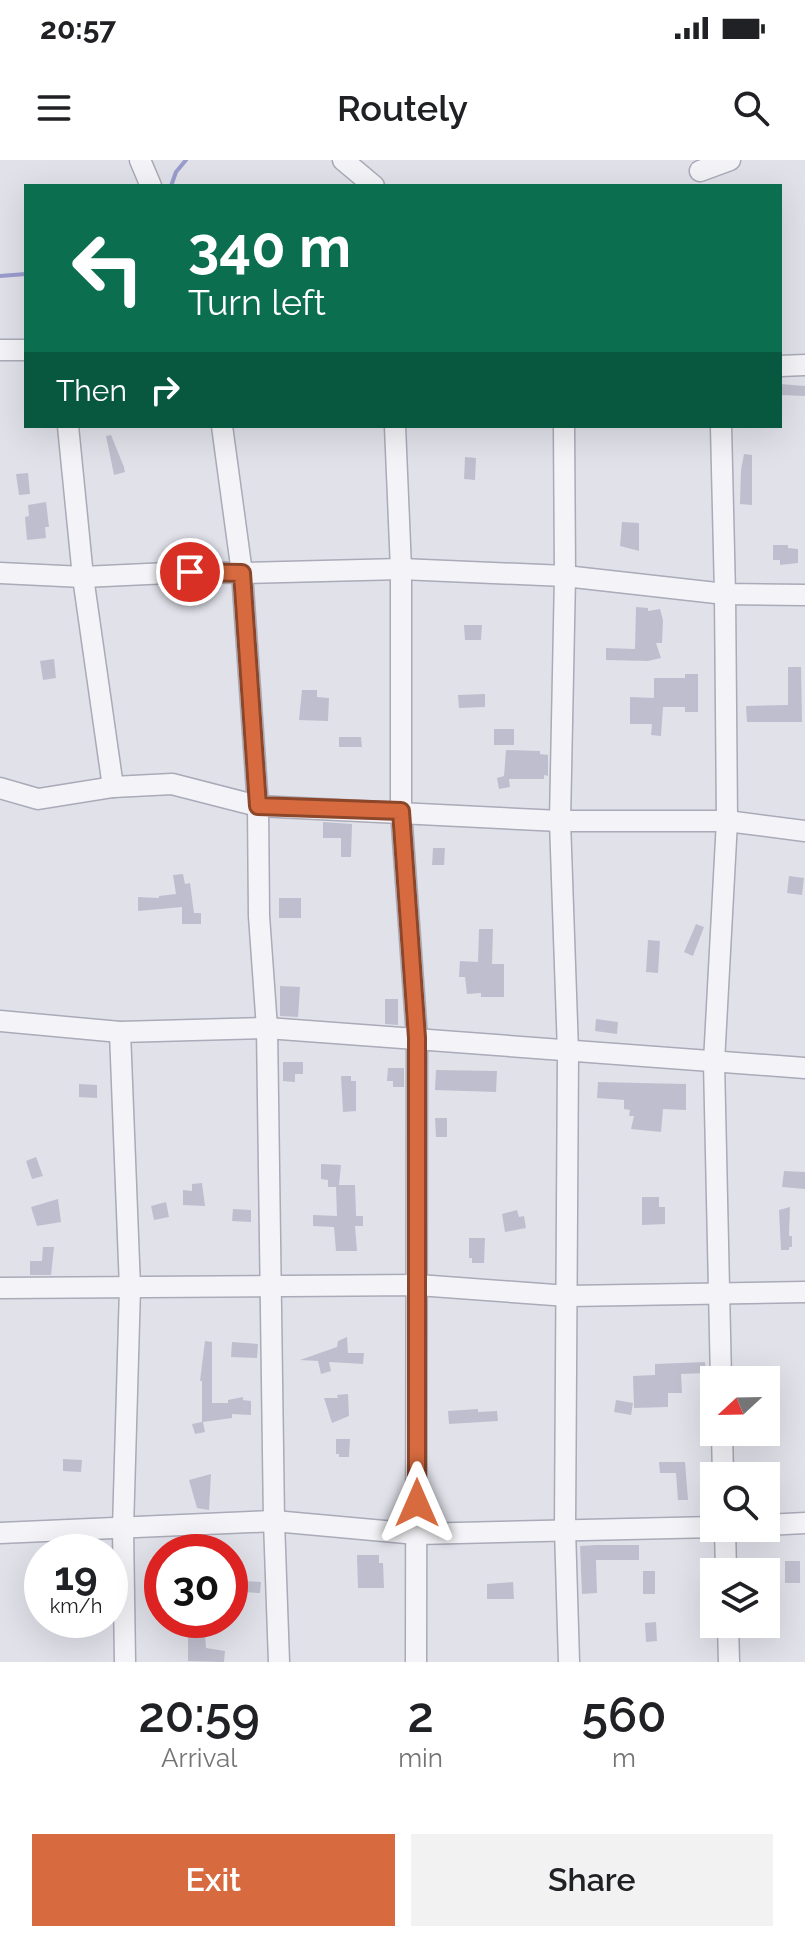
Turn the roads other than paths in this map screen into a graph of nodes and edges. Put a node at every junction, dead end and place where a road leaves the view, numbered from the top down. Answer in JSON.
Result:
{"nodes":[{"id":1,"x":140,"y":160,"type":"edge"},
{"id":2,"x":343,"y":160,"type":"edge"},
{"id":3,"x":730,"y":160,"type":"edge"},
{"id":4,"x":700,"y":172,"type":"edge"},
{"id":5,"x":150,"y":184,"type":"edge"},
{"id":6,"x":372,"y":184,"type":"edge"},
{"id":7,"x":0,"y":350,"type":"edge"},
{"id":8,"x":24,"y":350,"type":"edge"},
{"id":9,"x":805,"y":365,"type":"edge"},
{"id":10,"x":782,"y":366,"type":"edge"},
{"id":11,"x":68,"y":428,"type":"edge"},
{"id":12,"x":222,"y":428,"type":"edge"},
{"id":13,"x":395,"y":428,"type":"edge"},
{"id":14,"x":564,"y":428,"type":"edge"},
{"id":15,"x":721,"y":428,"type":"edge"},
{"id":16,"x":401,"y":569,"type":"junction"},
{"id":17,"x":0,"y":573,"type":"edge"},
{"id":18,"x":242,"y":573,"type":"junction"},
{"id":19,"x":565,"y":576,"type":"junction"},
{"id":20,"x":83,"y":577,"type":"junction"},
{"id":21,"x":725,"y":594,"type":"junction"},
{"id":22,"x":805,"y":595,"type":"edge"},
{"id":23,"x":113,"y":787,"type":"junction"},
{"id":24,"x":0,"y":788,"type":"edge"},
{"id":25,"x":258,"y":806,"type":"junction"},
{"id":26,"x":401,"y":811,"type":"junction"},
{"id":27,"x":560,"y":821,"type":"junction"},
{"id":28,"x":727,"y":821,"type":"junction"},
{"id":29,"x":805,"y":831,"type":"edge"},
{"id":30,"x":0,"y":1021,"type":"edge"},
{"id":31,"x":267,"y":1028,"type":"junction"},
{"id":32,"x":120,"y":1032,"type":"junction"},
{"id":33,"x":417,"y":1038,"type":"junction"},
{"id":34,"x":568,"y":1052,"type":"junction"},
{"id":35,"x":714,"y":1062,"type":"junction"},
{"id":36,"x":805,"y":1068,"type":"edge"},
{"id":37,"x":273,"y":1285,"type":"junction"},
{"id":38,"x":418,"y":1285,"type":"junction"},
{"id":39,"x":0,"y":1288,"type":"edge"},
{"id":40,"x":130,"y":1288,"type":"junction"},
{"id":41,"x":718,"y":1291,"type":"junction"},
{"id":42,"x":805,"y":1292,"type":"edge"},
{"id":43,"x":568,"y":1296,"type":"junction"},
{"id":44,"x":721,"y":1366,"type":"edge"},
{"id":45,"x":274,"y":1521,"type":"junction"},
{"id":46,"x":805,"y":1523,"type":"edge"},
{"id":47,"x":780,"y":1524,"type":"edge"},
{"id":48,"x":700,"y":1527,"type":"edge"},
{"id":49,"x":123,"y":1529,"type":"junction"},
{"id":50,"x":565,"y":1529,"type":"junction"},
{"id":51,"x":0,"y":1533,"type":"edge"},
{"id":52,"x":417,"y":1534,"type":"junction"},
{"id":53,"x":728,"y":1638,"type":"edge"},
{"id":54,"x":125,"y":1662,"type":"edge"},
{"id":55,"x":279,"y":1662,"type":"edge"},
{"id":56,"x":416,"y":1662,"type":"edge"},
{"id":57,"x":569,"y":1662,"type":"edge"},
{"id":58,"x":729,"y":1662,"type":"edge"}],
"edges":[{"from":1,"to":5,"type":"street"},
{"from":2,"to":6,"type":"street"},
{"from":3,"to":4,"type":"street"},
{"from":7,"to":8,"type":"street"},
{"from":9,"to":10,"type":"street"},
{"from":11,"to":20,"type":"street"},
{"from":12,"to":18,"type":"street"},
{"from":13,"to":16,"type":"street"},
{"from":14,"to":19,"type":"street"},
{"from":15,"to":21,"type":"street"},
{"from":16,"to":18,"type":"street"},
{"from":16,"to":19,"type":"street"},
{"from":16,"to":26,"type":"street"},
{"from":17,"to":20,"type":"street"},
{"from":18,"to":20,"type":"street"},
{"from":18,"to":25,"type":"street"},
{"from":19,"to":21,"type":"street"},
{"from":19,"to":27,"type":"street"},
{"from":20,"to":23,"type":"street"},
{"from":21,"to":22,"type":"street"},
{"from":21,"to":28,"type":"street"},
{"from":23,"to":24,"type":"street"},
{"from":23,"to":25,"type":"street"},
{"from":25,"to":26,"type":"street"},
{"from":25,"to":31,"type":"street"},
{"from":26,"to":27,"type":"street"},
{"from":26,"to":33,"type":"street"},
{"from":27,"to":28,"type":"street"},
{"from":27,"to":34,"type":"street"},
{"from":28,"to":29,"type":"street"},
{"from":28,"to":35,"type":"street"},
{"from":30,"to":32,"type":"street"},
{"from":31,"to":32,"type":"street"},
{"from":31,"to":33,"type":"street"},
{"from":31,"to":37,"type":"street"},
{"from":32,"to":40,"type":"street"},
{"from":33,"to":34,"type":"street"},
{"from":33,"to":38,"type":"street"},
{"from":34,"to":35,"type":"street"},
{"from":34,"to":43,"type":"street"},
{"from":35,"to":36,"type":"street"},
{"from":35,"to":41,"type":"street"},
{"from":37,"to":38,"type":"street"},
{"from":37,"to":40,"type":"street"},
{"from":37,"to":45,"type":"street"},
{"from":38,"to":43,"type":"street"},
{"from":38,"to":52,"type":"street"},
{"from":39,"to":40,"type":"street"},
{"from":40,"to":49,"type":"street"},
{"from":41,"to":42,"type":"street"},
{"from":41,"to":43,"type":"street"},
{"from":41,"to":44,"type":"street"},
{"from":43,"to":50,"type":"street"},
{"from":45,"to":49,"type":"street"},
{"from":45,"to":52,"type":"street"},
{"from":45,"to":55,"type":"street"},
{"from":46,"to":47,"type":"street"},
{"from":48,"to":50,"type":"street"},
{"from":49,"to":51,"type":"street"},
{"from":49,"to":54,"type":"street"},
{"from":50,"to":52,"type":"street"},
{"from":50,"to":57,"type":"street"},
{"from":52,"to":56,"type":"street"},
{"from":53,"to":58,"type":"street"}]}
